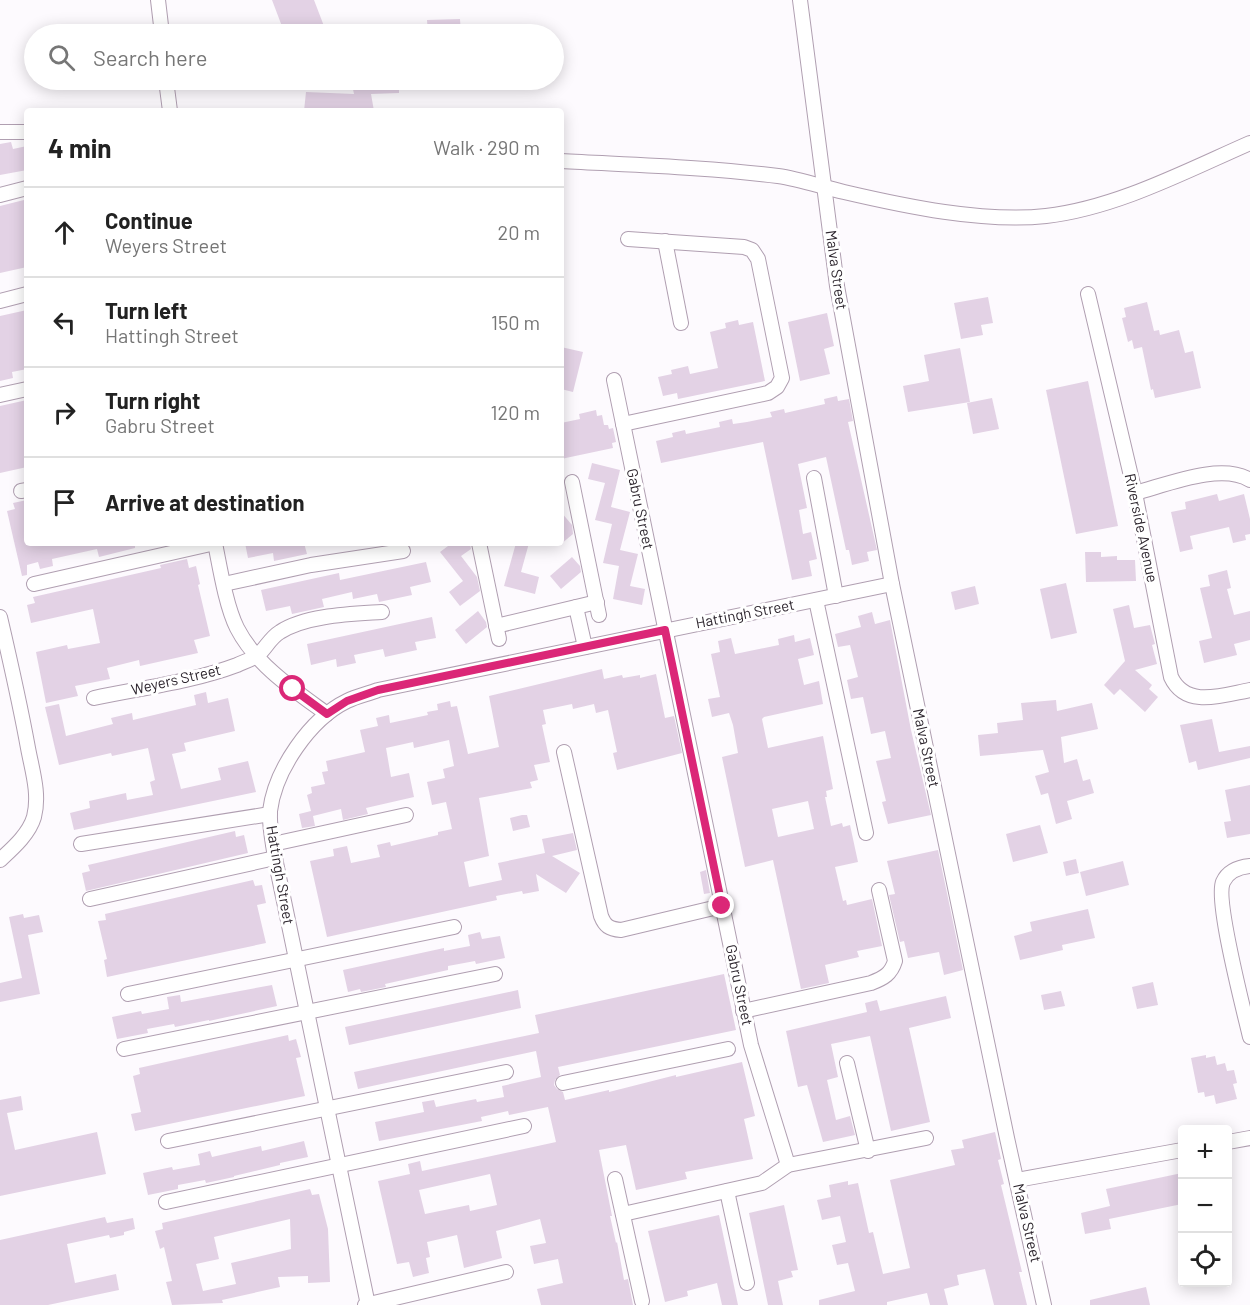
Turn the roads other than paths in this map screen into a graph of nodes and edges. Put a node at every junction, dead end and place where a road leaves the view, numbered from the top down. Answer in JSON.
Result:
{"nodes":[{"id":1,"x":158,"y":0,"type":"edge"},
{"id":2,"x":800,"y":0,"type":"edge"},
{"id":3,"x":161,"y":24,"type":"edge"},
{"id":4,"x":167,"y":90,"type":"edge"},
{"id":5,"x":170,"y":108,"type":"edge"},
{"id":6,"x":0,"y":132,"type":"edge"},
{"id":7,"x":24,"y":132,"type":"edge"},
{"id":8,"x":1250,"y":143,"type":"edge"},
{"id":9,"x":564,"y":161,"type":"edge"},
{"id":10,"x":825,"y":188,"type":"junction"},
{"id":11,"x":24,"y":189,"type":"edge"},
{"id":12,"x":0,"y":195,"type":"edge"},
{"id":13,"x":628,"y":238,"type":"dead end"},
{"id":14,"x":665,"y":241,"type":"junction"},
{"id":15,"x":1088,"y":294,"type":"dead end"},
{"id":16,"x":24,"y":295,"type":"edge"},
{"id":17,"x":0,"y":301,"type":"edge"},
{"id":18,"x":681,"y":323,"type":"dead end"},
{"id":19,"x":614,"y":380,"type":"dead end"},
{"id":20,"x":24,"y":390,"type":"edge"},
{"id":21,"x":0,"y":395,"type":"edge"},
{"id":22,"x":623,"y":424,"type":"junction"},
{"id":23,"x":814,"y":478,"type":"dead end"},
{"id":24,"x":1250,"y":480,"type":"edge"},
{"id":25,"x":572,"y":482,"type":"dead end"},
{"id":26,"x":1135,"y":493,"type":"junction"},
{"id":27,"x":202,"y":546,"type":"edge"},
{"id":28,"x":216,"y":546,"type":"edge"},
{"id":29,"x":480,"y":546,"type":"edge"},
{"id":30,"x":403,"y":551,"type":"dead end"},
{"id":31,"x":34,"y":584,"type":"dead end"},
{"id":32,"x":224,"y":584,"type":"junction"},
{"id":33,"x":892,"y":584,"type":"junction"},
{"id":34,"x":837,"y":596,"type":"junction"},
{"id":35,"x":816,"y":600,"type":"junction"},
{"id":36,"x":576,"y":607,"type":"junction"},
{"id":37,"x":382,"y":612,"type":"dead end"},
{"id":38,"x":0,"y":616,"type":"edge"},
{"id":39,"x":665,"y":630,"type":"junction"},
{"id":40,"x":585,"y":647,"type":"junction"},
{"id":41,"x":257,"y":656,"type":"junction"},
{"id":42,"x":1250,"y":690,"type":"edge"},
{"id":43,"x":94,"y":698,"type":"dead end"},
{"id":44,"x":327,"y":714,"type":"junction"},
{"id":45,"x":564,"y":752,"type":"dead end"},
{"id":46,"x":270,"y":814,"type":"junction"},
{"id":47,"x":406,"y":815,"type":"dead end"},
{"id":48,"x":866,"y":832,"type":"dead end"},
{"id":49,"x":81,"y":844,"type":"dead end"},
{"id":50,"x":274,"y":851,"type":"junction"},
{"id":51,"x":0,"y":860,"type":"edge"},
{"id":52,"x":1250,"y":866,"type":"edge"},
{"id":53,"x":879,"y":890,"type":"dead end"},
{"id":54,"x":90,"y":898,"type":"dead end"},
{"id":55,"x":722,"y":906,"type":"junction"},
{"id":56,"x":454,"y":927,"type":"dead end"},
{"id":57,"x":296,"y":961,"type":"junction"},
{"id":58,"x":495,"y":974,"type":"dead end"},
{"id":59,"x":128,"y":994,"type":"dead end"},
{"id":60,"x":743,"y":1011,"type":"junction"},
{"id":61,"x":307,"y":1013,"type":"junction"},
{"id":62,"x":1250,"y":1037,"type":"edge"},
{"id":63,"x":739,"y":1047,"type":"junction"},
{"id":64,"x":124,"y":1049,"type":"dead end"},
{"id":65,"x":847,"y":1063,"type":"dead end"},
{"id":66,"x":506,"y":1072,"type":"dead end"},
{"id":67,"x":563,"y":1083,"type":"dead end"},
{"id":68,"x":327,"y":1109,"type":"junction"},
{"id":69,"x":524,"y":1126,"type":"dead end"},
{"id":70,"x":926,"y":1138,"type":"dead end"},
{"id":71,"x":1250,"y":1138,"type":"edge"},
{"id":72,"x":168,"y":1141,"type":"dead end"},
{"id":73,"x":1232,"y":1141,"type":"edge"},
{"id":74,"x":868,"y":1151,"type":"junction"},
{"id":75,"x":1178,"y":1151,"type":"edge"},
{"id":76,"x":339,"y":1165,"type":"junction"},
{"id":77,"x":788,"y":1165,"type":"junction"},
{"id":78,"x":615,"y":1179,"type":"dead end"},
{"id":79,"x":1017,"y":1180,"type":"junction"},
{"id":80,"x":727,"y":1191,"type":"junction"},
{"id":81,"x":166,"y":1202,"type":"dead end"},
{"id":82,"x":623,"y":1214,"type":"junction"},
{"id":83,"x":506,"y":1272,"type":"dead end"},
{"id":84,"x":747,"y":1283,"type":"dead end"},
{"id":85,"x":642,"y":1302,"type":"dead end"},
{"id":86,"x":367,"y":1305,"type":"edge"},
{"id":87,"x":1044,"y":1305,"type":"edge"}],
"edges":[{"from":1,"to":3,"type":"street"},
{"from":2,"to":10,"type":"street","name":"Malva Street"},
{"from":4,"to":5,"type":"street"},
{"from":6,"to":7,"type":"street"},
{"from":8,"to":10,"type":"street"},
{"from":9,"to":10,"type":"street"},
{"from":10,"to":33,"type":"street","name":"Malva Street"},
{"from":11,"to":12,"type":"street"},
{"from":13,"to":14,"type":"street"},
{"from":14,"to":18,"type":"street"},
{"from":14,"to":22,"type":"street"},
{"from":15,"to":26,"type":"street","name":"Riverside Avenue"},
{"from":16,"to":17,"type":"street"},
{"from":19,"to":22,"type":"street","name":"Gabru Street"},
{"from":20,"to":21,"type":"street"},
{"from":22,"to":39,"type":"street","name":"Gabru Street"},
{"from":23,"to":34,"type":"street"},
{"from":24,"to":26,"type":"street"},
{"from":25,"to":36,"type":"street"},
{"from":26,"to":42,"type":"street","name":"Riverside Avenue"},
{"from":27,"to":31,"type":"street"},
{"from":28,"to":32,"type":"street"},
{"from":29,"to":36,"type":"street"},
{"from":30,"to":32,"type":"street"},
{"from":32,"to":41,"type":"street"},
{"from":33,"to":34,"type":"street","name":"Hattingh Street"},
{"from":33,"to":79,"type":"street","name":"Malva Street"},
{"from":34,"to":35,"type":"street","name":"Hattingh Street"},
{"from":35,"to":39,"type":"street","name":"Hattingh Street"},
{"from":35,"to":48,"type":"street"},
{"from":36,"to":40,"type":"street"},
{"from":37,"to":41,"type":"street"},
{"from":38,"to":51,"type":"street"},
{"from":39,"to":40,"type":"street","name":"Hattingh Street"},
{"from":39,"to":55,"type":"street","name":"Gabru Street"},
{"from":40,"to":44,"type":"street","name":"Hattingh Street"},
{"from":41,"to":43,"type":"street","name":"Weyers Street"},
{"from":41,"to":44,"type":"street"},
{"from":44,"to":46,"type":"street","name":"Hattingh Street"},
{"from":45,"to":55,"type":"street"},
{"from":46,"to":49,"type":"street"},
{"from":46,"to":50,"type":"street","name":"Hattingh Street"},
{"from":47,"to":50,"type":"street"},
{"from":50,"to":54,"type":"street"},
{"from":50,"to":57,"type":"street","name":"Hattingh Street"},
{"from":52,"to":62,"type":"street"},
{"from":53,"to":60,"type":"street"},
{"from":55,"to":60,"type":"street","name":"Gabru Street"},
{"from":56,"to":57,"type":"street"},
{"from":57,"to":59,"type":"street"},
{"from":57,"to":61,"type":"street","name":"Hattingh Street"},
{"from":58,"to":61,"type":"street"},
{"from":60,"to":63,"type":"street","name":"Gabru Street"},
{"from":61,"to":64,"type":"street"},
{"from":61,"to":68,"type":"street","name":"Hattingh Street"},
{"from":63,"to":67,"type":"street"},
{"from":63,"to":77,"type":"street","name":"Gabru Street"},
{"from":65,"to":74,"type":"street"},
{"from":66,"to":68,"type":"street"},
{"from":68,"to":72,"type":"street"},
{"from":68,"to":76,"type":"street","name":"Hattingh Street"},
{"from":69,"to":76,"type":"street"},
{"from":70,"to":74,"type":"street"},
{"from":71,"to":73,"type":"street"},
{"from":74,"to":77,"type":"street"},
{"from":75,"to":79,"type":"street"},
{"from":76,"to":81,"type":"street"},
{"from":76,"to":86,"type":"street","name":"Hattingh Street"},
{"from":77,"to":80,"type":"street"},
{"from":78,"to":82,"type":"street"},
{"from":79,"to":87,"type":"street","name":"Malva Street"},
{"from":80,"to":82,"type":"street"},
{"from":80,"to":84,"type":"street"},
{"from":82,"to":85,"type":"street"},
{"from":83,"to":86,"type":"street","name":"Hattingh Street"}]}
